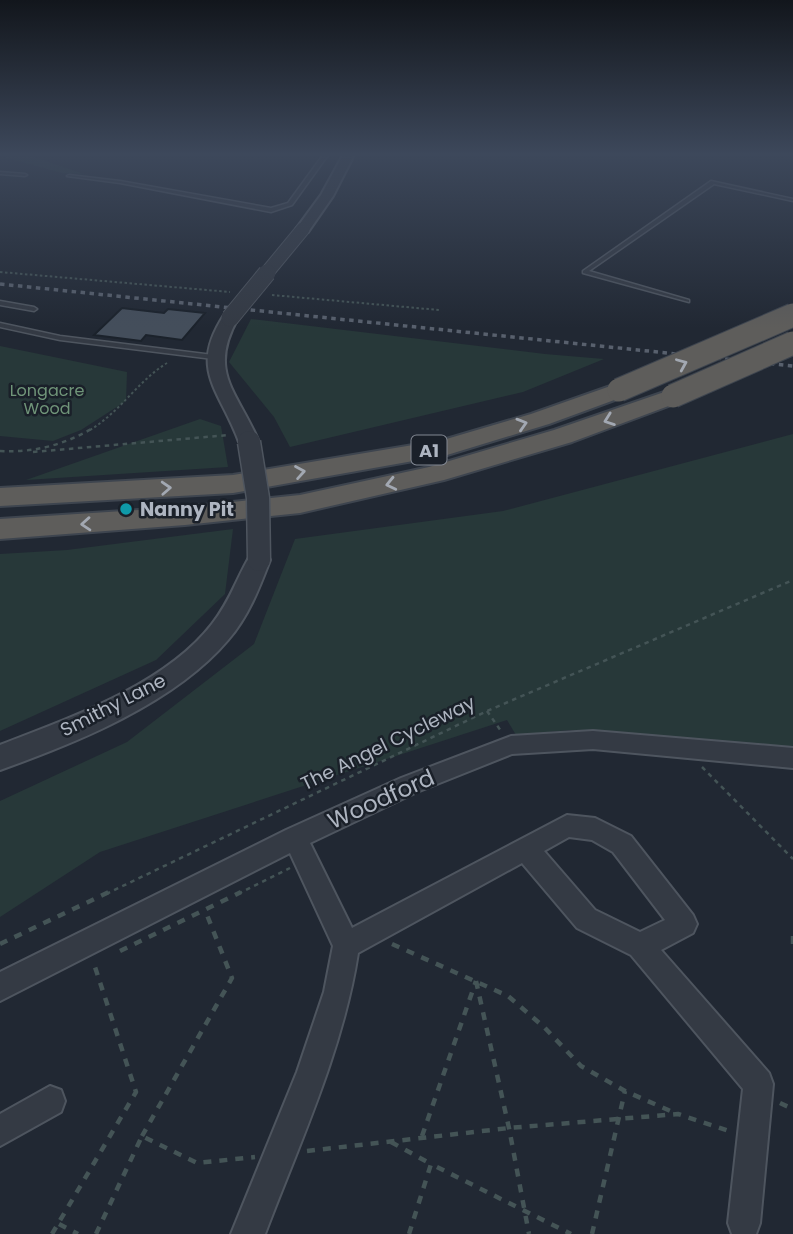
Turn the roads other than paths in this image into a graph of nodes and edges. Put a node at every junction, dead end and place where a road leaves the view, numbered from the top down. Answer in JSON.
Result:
{"nodes":[{"id":1,"x":315,"y":213,"type":"edge"},
{"id":2,"x":669,"y":213,"type":"edge"},
{"id":3,"x":687,"y":301,"type":"dead end"},
{"id":4,"x":0,"y":303,"type":"edge"},
{"id":5,"x":34,"y":309,"type":"dead end"},
{"id":6,"x":793,"y":315,"type":"edge"},
{"id":7,"x":0,"y":325,"type":"edge"},
{"id":8,"x":793,"y":343,"type":"edge"},
{"id":9,"x":214,"y":356,"type":"junction"},
{"id":10,"x":0,"y":497,"type":"edge"},
{"id":11,"x":0,"y":529,"type":"edge"},
{"id":12,"x":0,"y":758,"type":"edge"},
{"id":13,"x":793,"y":758,"type":"edge"},
{"id":14,"x":300,"y":849,"type":"junction"},
{"id":15,"x":527,"y":850,"type":"junction"},
{"id":16,"x":357,"y":939,"type":"junction"},
{"id":17,"x":640,"y":946,"type":"junction"},
{"id":18,"x":0,"y":987,"type":"edge"},
{"id":19,"x":50,"y":1101,"type":"dead end"},
{"id":20,"x":0,"y":1131,"type":"edge"},
{"id":21,"x":744,"y":1223,"type":"dead end"},
{"id":22,"x":248,"y":1234,"type":"edge"}],
"edges":[{"from":1,"to":9,"type":"street","bridge":true},
{"from":2,"to":3,"type":"lane"},
{"from":4,"to":5,"type":"lane"},
{"from":10,"to":6,"type":"highway","number":"A1","one_way":true,"bridge":true},
{"from":7,"to":9,"type":"lane"},
{"from":8,"to":11,"type":"highway","number":"A1","one_way":true,"bridge":true},
{"from":9,"to":12,"type":"street","name":"Smithy Lane","bridge":true},
{"from":13,"to":14,"type":"street","name":"Woodford"},
{"from":14,"to":16,"type":"street"},
{"from":14,"to":18,"type":"street","name":"Woodford"},
{"from":15,"to":16,"type":"street"},
{"from":15,"to":17,"type":"street"},
{"from":15,"to":17,"type":"street"},
{"from":16,"to":22,"type":"street"},
{"from":17,"to":21,"type":"street"},
{"from":19,"to":20,"type":"street"}]}
